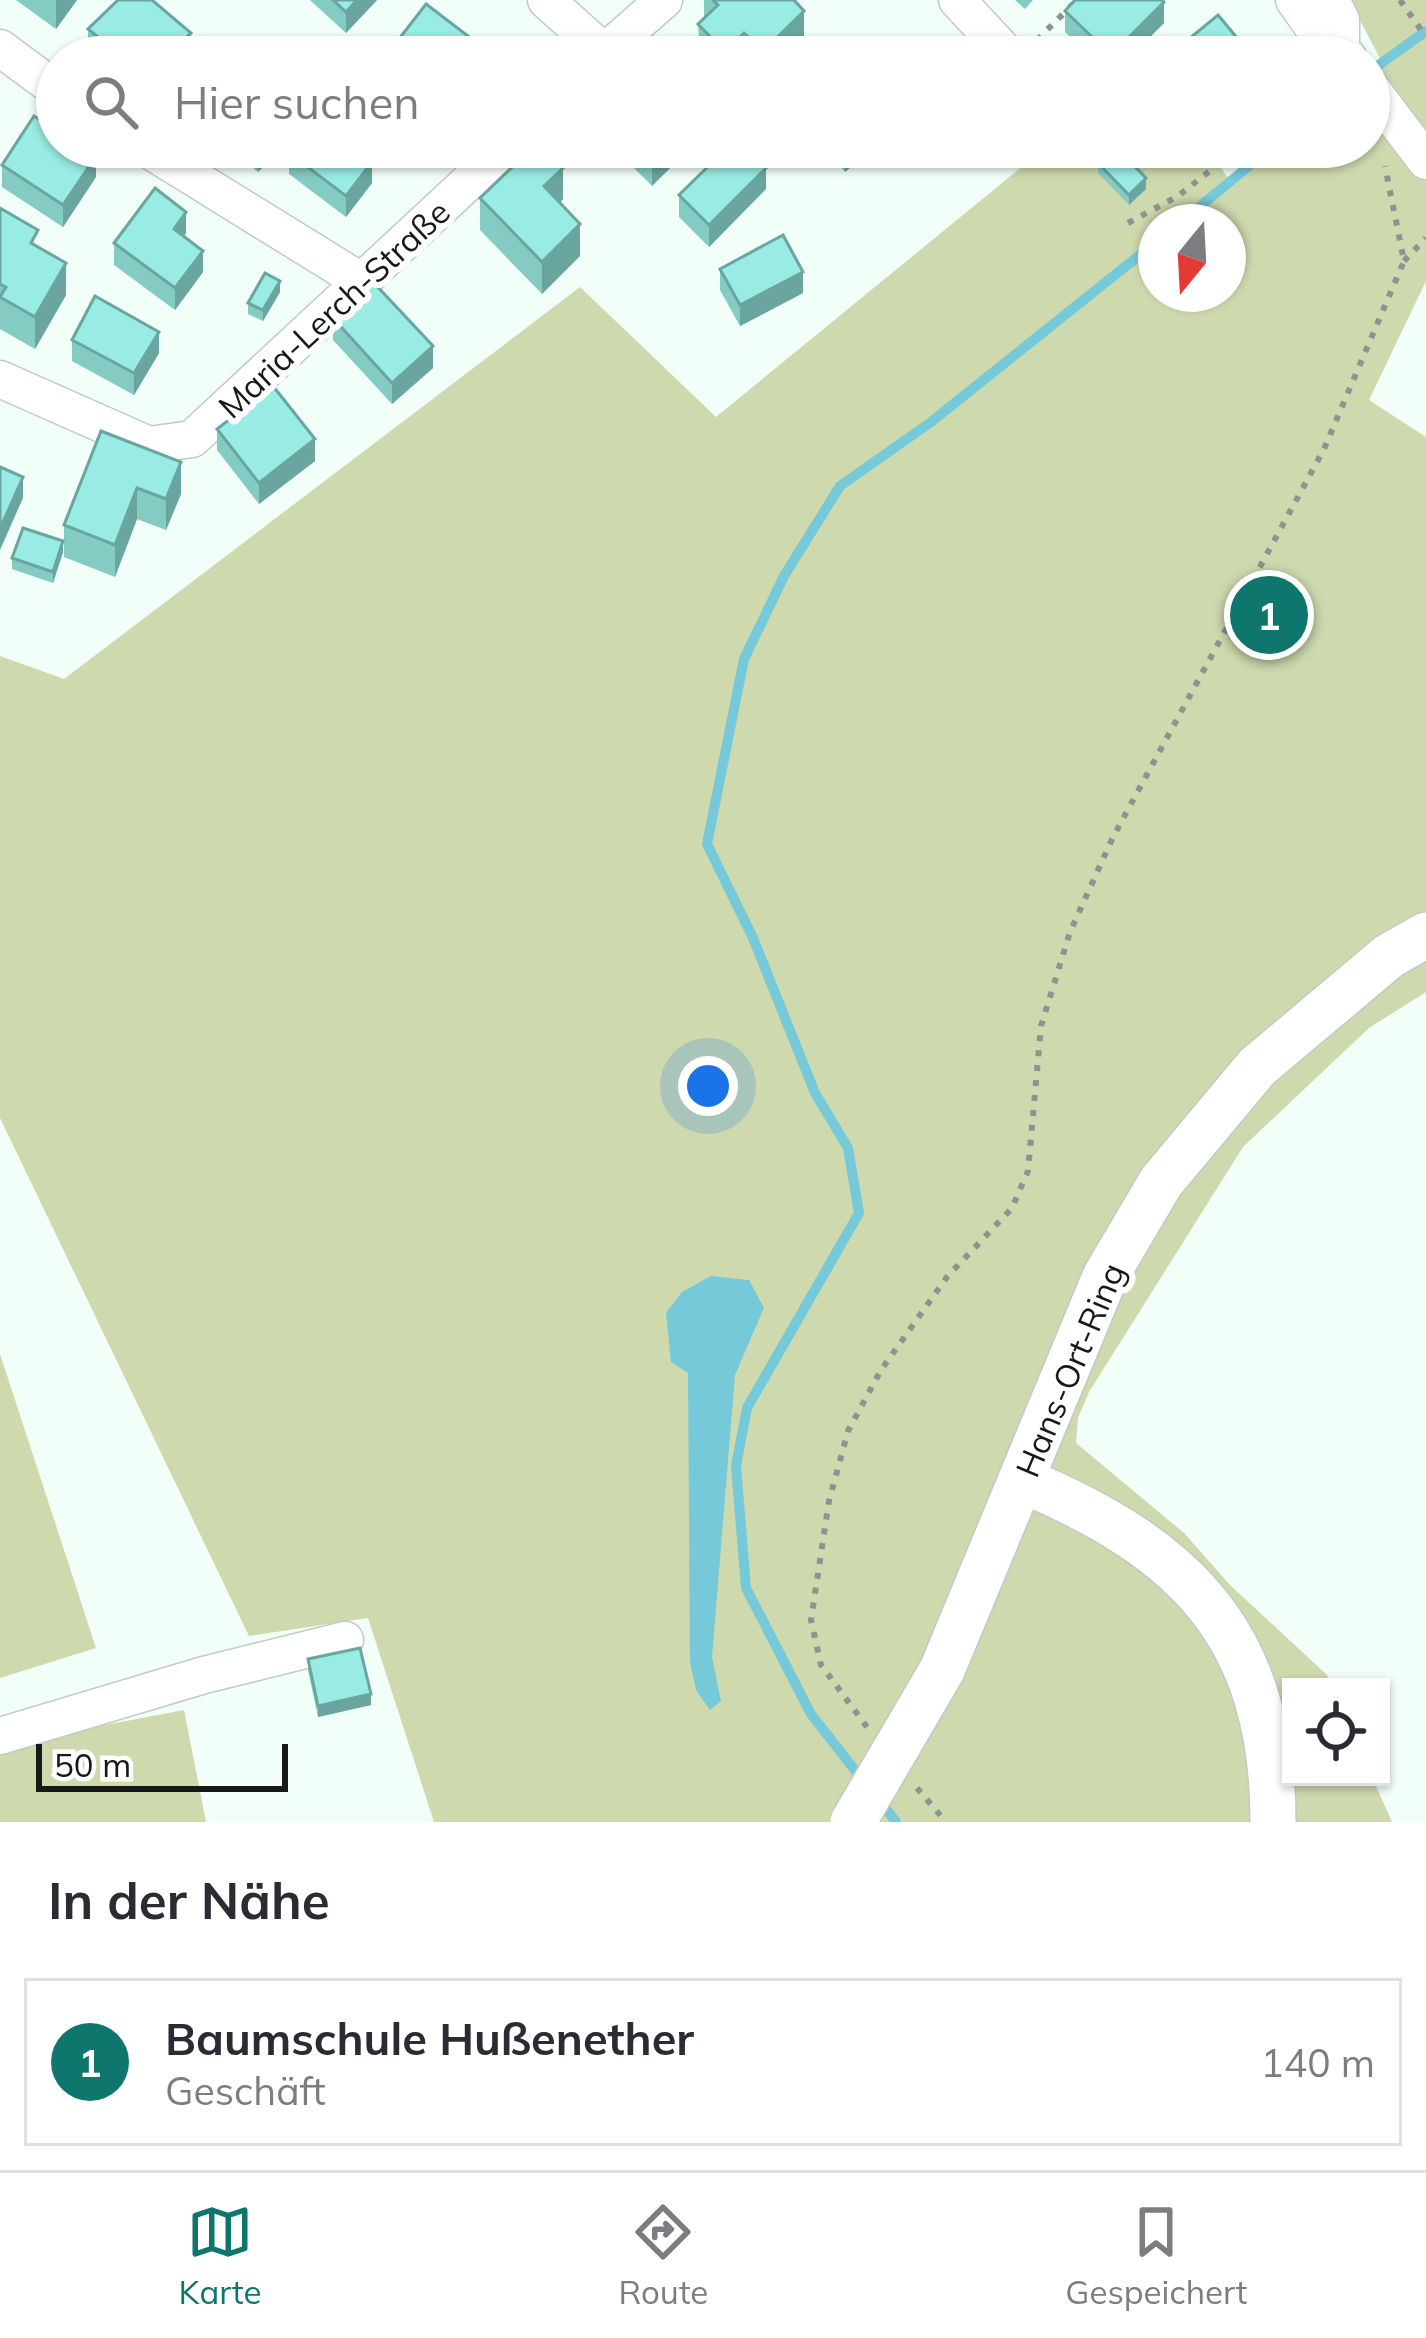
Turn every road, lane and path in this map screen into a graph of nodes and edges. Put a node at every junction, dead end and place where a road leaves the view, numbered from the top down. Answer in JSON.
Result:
{"nodes":[{"id":1,"x":546,"y":0,"type":"edge"},
{"id":2,"x":664,"y":0,"type":"edge"},
{"id":3,"x":956,"y":0,"type":"edge"},
{"id":4,"x":1077,"y":0,"type":"edge"},
{"id":5,"x":1294,"y":0,"type":"edge"},
{"id":6,"x":1331,"y":0,"type":"edge"},
{"id":7,"x":1400,"y":0,"type":"edge"},
{"id":8,"x":583,"y":36,"type":"edge"},
{"id":9,"x":623,"y":36,"type":"edge"},
{"id":10,"x":990,"y":36,"type":"edge"},
{"id":11,"x":1040,"y":36,"type":"edge"},
{"id":12,"x":1321,"y":36,"type":"edge"},
{"id":13,"x":1343,"y":36,"type":"edge"},
{"id":14,"x":1426,"y":37,"type":"edge"},
{"id":15,"x":0,"y":48,"type":"edge"},
{"id":16,"x":36,"y":75,"type":"edge"},
{"id":17,"x":1390,"y":114,"type":"edge"},
{"id":18,"x":1418,"y":152,"type":"edge"},
{"id":19,"x":1390,"y":164,"type":"edge"},
{"id":20,"x":178,"y":168,"type":"edge"},
{"id":21,"x":484,"y":168,"type":"edge"},
{"id":22,"x":1213,"y":168,"type":"edge"},
{"id":23,"x":1384,"y":168,"type":"edge"},
{"id":24,"x":1128,"y":223,"type":"dead end"},
{"id":25,"x":1426,"y":238,"type":"edge"},
{"id":26,"x":1404,"y":261,"type":"junction"},
{"id":27,"x":364,"y":283,"type":"junction"},
{"id":28,"x":0,"y":380,"type":"edge"},
{"id":29,"x":1426,"y":935,"type":"edge"},
{"id":30,"x":1024,"y":1480,"type":"junction"},
{"id":31,"x":345,"y":1640,"type":"dead end"},
{"id":32,"x":0,"y":1736,"type":"edge"},
{"id":33,"x":876,"y":1738,"type":"dead end"},
{"id":34,"x":904,"y":1772,"type":"dead end"},
{"id":35,"x":853,"y":1822,"type":"edge"},
{"id":36,"x":946,"y":1822,"type":"edge"},
{"id":37,"x":1273,"y":1822,"type":"edge"}],
"edges":[{"from":1,"to":8,"type":"street"},
{"from":2,"to":9,"type":"street"},
{"from":3,"to":10,"type":"street"},
{"from":4,"to":11,"type":"path"},
{"from":5,"to":12,"type":"street"},
{"from":6,"to":13,"type":"street"},
{"from":7,"to":14,"type":"path"},
{"from":15,"to":16,"type":"street"},
{"from":17,"to":18,"type":"street"},
{"from":18,"to":19,"type":"path"},
{"from":20,"to":27,"type":"street"},
{"from":21,"to":27,"type":"street","name":"Maria-Lerch-Straße"},
{"from":22,"to":24,"type":"path"},
{"from":23,"to":26,"type":"path"},
{"from":25,"to":26,"type":"path"},
{"from":26,"to":33,"type":"path"},
{"from":27,"to":28,"type":"street","name":"Maria-Lerch-Straße"},
{"from":29,"to":30,"type":"main road","name":"Hans-Ort-Ring"},
{"from":30,"to":35,"type":"main road","name":"Hans-Ort-Ring","bridge":true},
{"from":30,"to":37,"type":"main road"},
{"from":31,"to":32,"type":"street"},
{"from":34,"to":36,"type":"path"}]}
